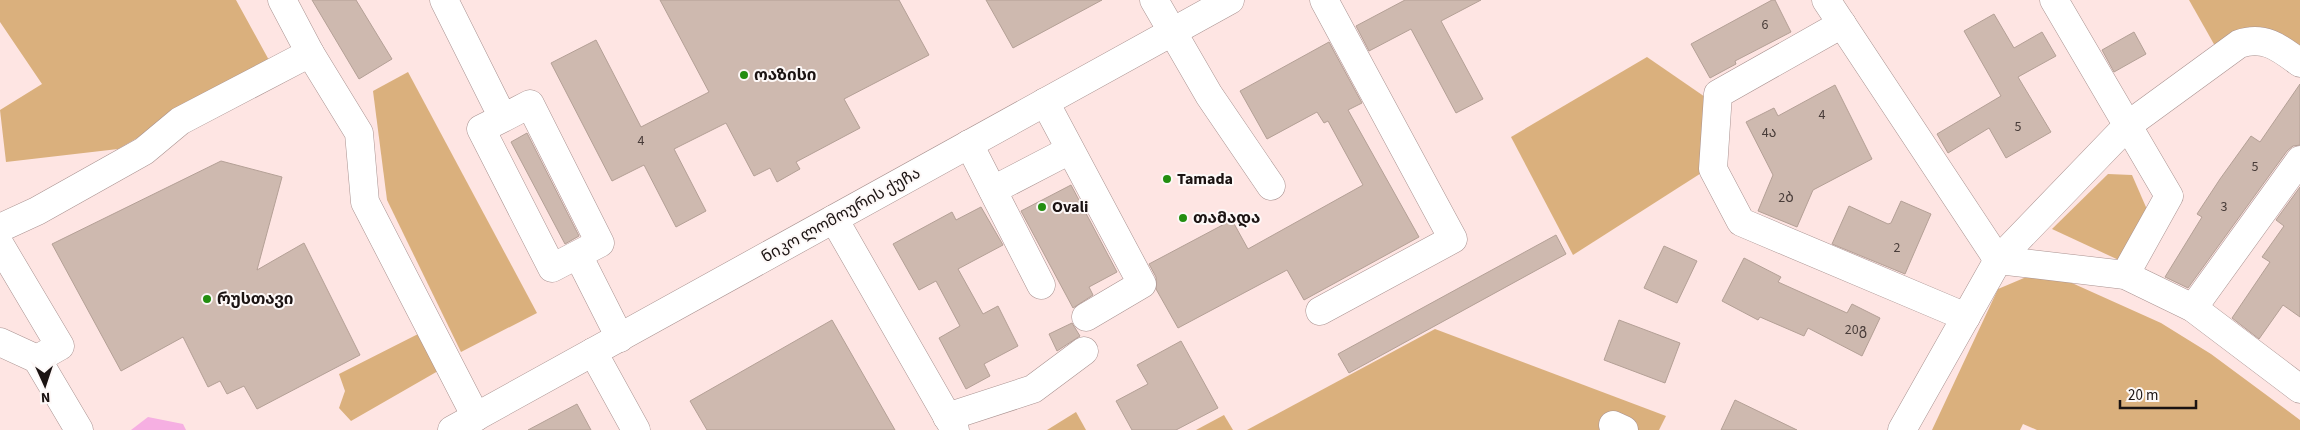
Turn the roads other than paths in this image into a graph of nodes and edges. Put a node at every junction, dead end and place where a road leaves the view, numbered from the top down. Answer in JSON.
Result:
{"nodes":[{"id":1,"x":282,"y":0,"type":"edge"},
{"id":2,"x":444,"y":0,"type":"edge"},
{"id":3,"x":1154,"y":0,"type":"edge"},
{"id":4,"x":1230,"y":0,"type":"edge"},
{"id":5,"x":1324,"y":0,"type":"edge"},
{"id":6,"x":1826,"y":0,"type":"edge"},
{"id":7,"x":2054,"y":0,"type":"edge"},
{"id":8,"x":1842,"y":24,"type":"junction"},
{"id":9,"x":1172,"y":32,"type":"junction"},
{"id":10,"x":310,"y":53,"type":"junction"},
{"id":11,"x":2300,"y":63,"type":"edge"},
{"id":12,"x":1045,"y":102,"type":"junction"},
{"id":13,"x":503,"y":118,"type":"junction"},
{"id":14,"x":2128,"y":124,"type":"junction"},
{"id":15,"x":969,"y":144,"type":"junction"},
{"id":16,"x":1070,"y":150,"type":"junction"},
{"id":17,"x":2300,"y":160,"type":"edge"},
{"id":18,"x":1271,"y":186,"type":"dead end"},
{"id":19,"x":993,"y":190,"type":"junction"},
{"id":20,"x":834,"y":219,"type":"junction"},
{"id":21,"x":0,"y":228,"type":"edge"},
{"id":22,"x":0,"y":245,"type":"edge"},
{"id":23,"x":578,"y":255,"type":"junction"},
{"id":24,"x":1998,"y":260,"type":"junction"},
{"id":25,"x":2125,"y":275,"type":"junction"},
{"id":26,"x":1041,"y":285,"type":"dead end"},
{"id":27,"x":2194,"y":308,"type":"junction"},
{"id":28,"x":1320,"y":311,"type":"dead end"},
{"id":29,"x":1086,"y":317,"type":"dead end"},
{"id":30,"x":1966,"y":317,"type":"junction"},
{"id":31,"x":620,"y":338,"type":"junction"},
{"id":32,"x":0,"y":342,"type":"edge"},
{"id":33,"x":1084,"y":351,"type":"dead end"},
{"id":34,"x":593,"y":352,"type":"junction"},
{"id":35,"x":37,"y":359,"type":"junction"},
{"id":36,"x":2300,"y":389,"type":"edge"},
{"id":37,"x":464,"y":424,"type":"edge"},
{"id":38,"x":951,"y":424,"type":"edge"},
{"id":39,"x":79,"y":430,"type":"edge"},
{"id":40,"x":636,"y":430,"type":"edge"},
{"id":41,"x":1902,"y":430,"type":"edge"}],
"edges":[{"from":1,"to":10,"type":"street"},
{"from":2,"to":13,"type":"street"},
{"from":3,"to":9,"type":"street"},
{"from":4,"to":9,"type":"street","name":"ნიკო ლომოურის ქუჩა"},
{"from":5,"to":28,"type":"street"},
{"from":6,"to":8,"type":"street"},
{"from":7,"to":14,"type":"street"},
{"from":8,"to":24,"type":"street"},
{"from":8,"to":30,"type":"street"},
{"from":9,"to":12,"type":"street","name":"ნიკო ლომოურის ქუჩა"},
{"from":9,"to":18,"type":"street"},
{"from":10,"to":21,"type":"street"},
{"from":10,"to":37,"type":"street"},
{"from":11,"to":14,"type":"street"},
{"from":12,"to":15,"type":"street","name":"ნიკო ლომოურის ქუჩა"},
{"from":12,"to":16,"type":"street"},
{"from":13,"to":23,"type":"street"},
{"from":13,"to":23,"type":"street"},
{"from":14,"to":24,"type":"street"},
{"from":14,"to":25,"type":"street"},
{"from":15,"to":19,"type":"street"},
{"from":15,"to":20,"type":"street","name":"ნიკო ლომოურის ქუჩა"},
{"from":16,"to":19,"type":"street"},
{"from":16,"to":29,"type":"street"},
{"from":17,"to":27,"type":"street"},
{"from":19,"to":26,"type":"street"},
{"from":20,"to":31,"type":"street","name":"ნიკო ლომოურის ქუჩა"},
{"from":20,"to":38,"type":"street"},
{"from":22,"to":35,"type":"street"},
{"from":23,"to":31,"type":"street"},
{"from":24,"to":25,"type":"street"},
{"from":24,"to":30,"type":"street"},
{"from":25,"to":27,"type":"street"},
{"from":27,"to":36,"type":"street"},
{"from":30,"to":41,"type":"street"},
{"from":31,"to":34,"type":"street","name":"ნიკო ლომოურის ქუჩა"},
{"from":32,"to":35,"type":"street"},
{"from":33,"to":38,"type":"street"},
{"from":34,"to":37,"type":"street","name":"ნიკო ლომოურის ქუჩა"},
{"from":34,"to":40,"type":"street"},
{"from":35,"to":39,"type":"street"}]}
